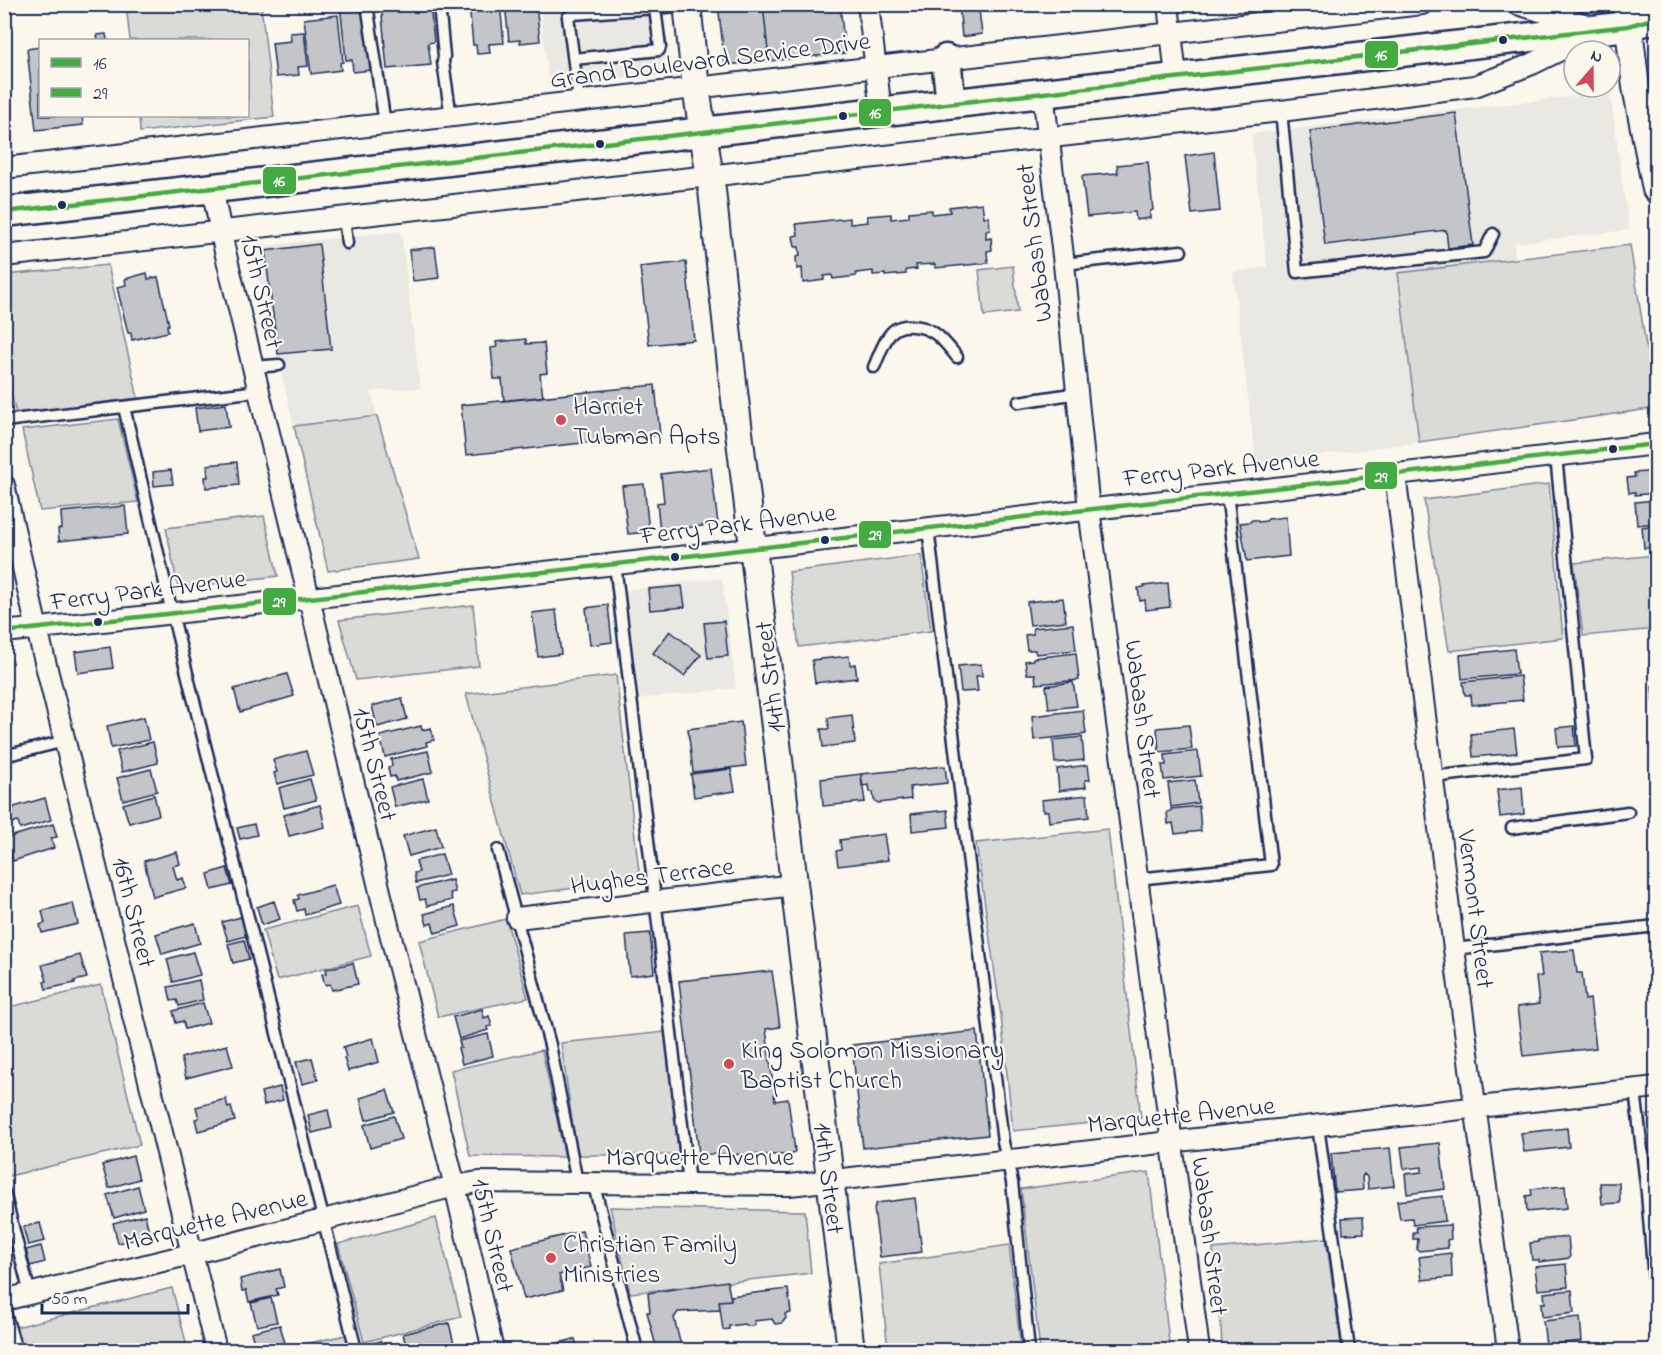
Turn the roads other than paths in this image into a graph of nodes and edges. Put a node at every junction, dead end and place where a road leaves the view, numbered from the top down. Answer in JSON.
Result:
{"nodes":[{"id":1,"x":367,"y":4,"type":"edge"},
{"id":2,"x":439,"y":4,"type":"edge"},
{"id":3,"x":868,"y":4,"type":"edge"},
{"id":4,"x":1168,"y":4,"type":"edge"},
{"id":5,"x":1422,"y":4,"type":"edge"},
{"id":6,"x":1517,"y":4,"type":"edge"},
{"id":7,"x":687,"y":5,"type":"edge"},
{"id":8,"x":655,"y":8,"type":"junction"},
{"id":9,"x":1656,"y":18,"type":"edge"},
{"id":10,"x":1619,"y":20,"type":"edge"},
{"id":11,"x":1656,"y":30,"type":"edge"},
{"id":12,"x":1171,"y":34,"type":"junction"},
{"id":13,"x":574,"y":59,"type":"junction"},
{"id":14,"x":946,"y":59,"type":"junction"},
{"id":15,"x":875,"y":67,"type":"junction"},
{"id":16,"x":1176,"y":77,"type":"junction"},
{"id":17,"x":696,"y":88,"type":"junction"},
{"id":18,"x":1043,"y":93,"type":"junction"},
{"id":19,"x":579,"y":101,"type":"junction"},
{"id":20,"x":951,"y":103,"type":"junction"},
{"id":21,"x":881,"y":111,"type":"junction"},
{"id":22,"x":1281,"y":111,"type":"junction"},
{"id":23,"x":451,"y":117,"type":"junction"},
{"id":24,"x":385,"y":124,"type":"junction"},
{"id":25,"x":702,"y":132,"type":"junction"},
{"id":26,"x":1048,"y":138,"type":"junction"},
{"id":27,"x":4,"y":168,"type":"edge"},
{"id":28,"x":710,"y":175,"type":"junction"},
{"id":29,"x":213,"y":188,"type":"junction"},
{"id":30,"x":1656,"y":189,"type":"edge"},
{"id":31,"x":4,"y":212,"type":"edge"},
{"id":32,"x":344,"y":217,"type":"junction"},
{"id":33,"x":221,"y":231,"type":"junction"},
{"id":34,"x":1493,"y":234,"type":"dead end"},
{"id":35,"x":346,"y":243,"type":"dead end"},
{"id":36,"x":1182,"y":251,"type":"dead end"},
{"id":37,"x":4,"y":256,"type":"edge"},
{"id":38,"x":1064,"y":264,"type":"junction"},
{"id":39,"x":957,"y":357,"type":"dead end"},
{"id":40,"x":279,"y":365,"type":"dead end"},
{"id":41,"x":253,"y":367,"type":"junction"},
{"id":42,"x":874,"y":367,"type":"dead end"},
{"id":43,"x":259,"y":391,"type":"junction"},
{"id":44,"x":1077,"y":393,"type":"junction"},
{"id":45,"x":1019,"y":402,"type":"dead end"},
{"id":46,"x":124,"y":407,"type":"junction"},
{"id":47,"x":4,"y":421,"type":"edge"},
{"id":48,"x":1656,"y":444,"type":"edge"},
{"id":49,"x":1556,"y":456,"type":"junction"},
{"id":50,"x":1395,"y":474,"type":"junction"},
{"id":51,"x":1227,"y":493,"type":"junction"},
{"id":52,"x":6,"y":495,"type":"edge"},
{"id":53,"x":1089,"y":509,"type":"junction"},
{"id":54,"x":928,"y":528,"type":"junction"},
{"id":55,"x":754,"y":548,"type":"junction"},
{"id":56,"x":615,"y":564,"type":"junction"},
{"id":57,"x":308,"y":598,"type":"junction"},
{"id":58,"x":172,"y":613,"type":"junction"},
{"id":59,"x":37,"y":629,"type":"junction"},
{"id":60,"x":4,"y":632,"type":"edge"},
{"id":61,"x":64,"y":741,"type":"junction"},
{"id":62,"x":4,"y":756,"type":"edge"},
{"id":63,"x":1432,"y":777,"type":"junction"},
{"id":64,"x":1628,"y":812,"type":"dead end"},
{"id":65,"x":1512,"y":828,"type":"dead end"},
{"id":66,"x":498,"y":850,"type":"dead end"},
{"id":67,"x":1137,"y":879,"type":"junction"},
{"id":68,"x":794,"y":885,"type":"junction"},
{"id":69,"x":656,"y":902,"type":"junction"},
{"id":70,"x":517,"y":918,"type":"junction"},
{"id":71,"x":1656,"y":926,"type":"edge"},
{"id":72,"x":1454,"y":949,"type":"junction"},
{"id":73,"x":1656,"y":1087,"type":"edge"},
{"id":74,"x":1635,"y":1090,"type":"junction"},
{"id":75,"x":1475,"y":1108,"type":"junction"},
{"id":76,"x":1318,"y":1126,"type":"junction"},
{"id":77,"x":1171,"y":1142,"type":"junction"},
{"id":78,"x":1007,"y":1161,"type":"junction"},
{"id":79,"x":831,"y":1181,"type":"junction"},
{"id":80,"x":585,"y":1182,"type":"junction"},
{"id":81,"x":689,"y":1184,"type":"junction"},
{"id":82,"x":455,"y":1186,"type":"junction"},
{"id":83,"x":4,"y":1192,"type":"edge"},
{"id":84,"x":324,"y":1219,"type":"junction"},
{"id":85,"x":191,"y":1254,"type":"junction"},
{"id":86,"x":30,"y":1294,"type":"junction"},
{"id":87,"x":4,"y":1300,"type":"edge"},
{"id":88,"x":1656,"y":1305,"type":"edge"},
{"id":89,"x":4,"y":1309,"type":"edge"},
{"id":90,"x":16,"y":1350,"type":"edge"},
{"id":91,"x":216,"y":1350,"type":"edge"},
{"id":92,"x":356,"y":1350,"type":"edge"},
{"id":93,"x":493,"y":1350,"type":"edge"},
{"id":94,"x":637,"y":1350,"type":"edge"},
{"id":95,"x":851,"y":1350,"type":"edge"},
{"id":96,"x":1029,"y":1350,"type":"edge"},
{"id":97,"x":1198,"y":1350,"type":"edge"},
{"id":98,"x":1349,"y":1350,"type":"edge"},
{"id":99,"x":1508,"y":1350,"type":"edge"}],
"edges":[{"from":1,"to":24,"type":"lane"},
{"from":2,"to":23,"type":"lane"},
{"from":3,"to":15,"type":"street"},
{"from":4,"to":12,"type":"street"},
{"from":5,"to":12,"type":"street","name":"Grand Boulevard Service Drive"},
{"from":6,"to":10,"type":"street"},
{"from":7,"to":8,"type":"lane"},
{"from":7,"to":17,"type":"street","name":"14th Street"},
{"from":8,"to":13,"type":"lane"},
{"from":8,"to":13,"type":"lane"},
{"from":9,"to":10,"type":"main road"},
{"from":10,"to":11,"type":"main road"},
{"from":10,"to":16,"type":"main road"},
{"from":10,"to":22,"type":"street"},
{"from":10,"to":30,"type":"street"},
{"from":12,"to":14,"type":"street","name":"Grand Boulevard Service Drive"},
{"from":12,"to":16,"type":"street"},
{"from":13,"to":19,"type":"lane"},
{"from":14,"to":15,"type":"street","name":"Grand Boulevard Service Drive"},
{"from":14,"to":20,"type":"main road"},
{"from":15,"to":17,"type":"street","name":"Grand Boulevard Service Drive"},
{"from":15,"to":21,"type":"street"},
{"from":16,"to":18,"type":"main road"},
{"from":17,"to":19,"type":"street","name":"Grand Boulevard Service Drive"},
{"from":17,"to":25,"type":"street","name":"14th Street"},
{"from":18,"to":20,"type":"main road"},
{"from":18,"to":26,"type":"street","name":"Wabash Street"},
{"from":19,"to":23,"type":"street","name":"Grand Boulevard Service Drive"},
{"from":20,"to":21,"type":"main road"},
{"from":21,"to":25,"type":"main road"},
{"from":22,"to":26,"type":"street"},
{"from":22,"to":34,"type":"lane"},
{"from":23,"to":24,"type":"street","name":"Grand Boulevard Service Drive"},
{"from":24,"to":27,"type":"street","name":"Grand Boulevard Service Drive"},
{"from":25,"to":28,"type":"street","name":"14th Street"},
{"from":25,"to":29,"type":"main road"},
{"from":26,"to":28,"type":"street"},
{"from":26,"to":38,"type":"street","name":"Wabash Street"},
{"from":28,"to":32,"type":"street"},
{"from":28,"to":55,"type":"street","name":"14th Street"},
{"from":29,"to":31,"type":"main road"},
{"from":29,"to":33,"type":"street","name":"15th Street"},
{"from":32,"to":33,"type":"street"},
{"from":32,"to":35,"type":"lane"},
{"from":33,"to":37,"type":"street"},
{"from":33,"to":41,"type":"street","name":"15th Street"},
{"from":36,"to":38,"type":"lane"},
{"from":38,"to":44,"type":"street","name":"Wabash Street"},
{"from":39,"to":42,"type":"lane"},
{"from":40,"to":41,"type":"lane"},
{"from":41,"to":43,"type":"street","name":"15th Street"},
{"from":43,"to":46,"type":"lane"},
{"from":43,"to":57,"type":"street","name":"15th Street"},
{"from":44,"to":45,"type":"lane"},
{"from":44,"to":53,"type":"street","name":"Wabash Street"},
{"from":46,"to":47,"type":"lane"},
{"from":46,"to":58,"type":"lane"},
{"from":48,"to":49,"type":"street","name":"Ferry Park Avenue"},
{"from":49,"to":50,"type":"street","name":"Ferry Park Avenue"},
{"from":49,"to":63,"type":"lane"},
{"from":50,"to":51,"type":"street","name":"Ferry Park Avenue"},
{"from":50,"to":63,"type":"street","name":"Vermont Street"},
{"from":51,"to":53,"type":"street","name":"Ferry Park Avenue"},
{"from":51,"to":67,"type":"lane"},
{"from":52,"to":59,"type":"street","name":"16th Street"},
{"from":53,"to":54,"type":"street","name":"Ferry Park Avenue"},
{"from":53,"to":67,"type":"street","name":"Wabash Street"},
{"from":54,"to":55,"type":"street","name":"Ferry Park Avenue"},
{"from":54,"to":78,"type":"lane"},
{"from":55,"to":56,"type":"street","name":"Ferry Park Avenue"},
{"from":55,"to":68,"type":"street","name":"14th Street"},
{"from":56,"to":57,"type":"street","name":"Ferry Park Avenue"},
{"from":56,"to":69,"type":"lane"},
{"from":57,"to":58,"type":"street","name":"Ferry Park Avenue"},
{"from":57,"to":82,"type":"street","name":"15th Street"},
{"from":58,"to":59,"type":"street","name":"Ferry Park Avenue"},
{"from":58,"to":84,"type":"lane"},
{"from":59,"to":60,"type":"street","name":"Ferry Park Avenue"},
{"from":59,"to":61,"type":"street","name":"16th Street"},
{"from":61,"to":62,"type":"lane"},
{"from":61,"to":85,"type":"street","name":"16th Street"},
{"from":63,"to":72,"type":"street","name":"Vermont Street"},
{"from":64,"to":65,"type":"lane"},
{"from":66,"to":70,"type":"lane"},
{"from":67,"to":77,"type":"street","name":"Wabash Street"},
{"from":68,"to":69,"type":"street","name":"Hughes Terrace"},
{"from":68,"to":79,"type":"street","name":"14th Street"},
{"from":69,"to":70,"type":"street","name":"Hughes Terrace"},
{"from":69,"to":81,"type":"lane"},
{"from":70,"to":80,"type":"lane"},
{"from":71,"to":72,"type":"lane"},
{"from":72,"to":75,"type":"street","name":"Vermont Street"},
{"from":73,"to":74,"type":"street","name":"Marquette Avenue"},
{"from":74,"to":75,"type":"street","name":"Marquette Avenue"},
{"from":74,"to":88,"type":"lane"},
{"from":75,"to":76,"type":"street","name":"Marquette Avenue"},
{"from":75,"to":99,"type":"street","name":"Vermont Street"},
{"from":76,"to":77,"type":"street","name":"Marquette Avenue"},
{"from":76,"to":98,"type":"lane"},
{"from":77,"to":78,"type":"street","name":"Marquette Avenue"},
{"from":77,"to":97,"type":"street","name":"Wabash Street"},
{"from":78,"to":79,"type":"street","name":"Marquette Avenue"},
{"from":78,"to":96,"type":"lane"},
{"from":79,"to":81,"type":"street","name":"Marquette Avenue"},
{"from":79,"to":95,"type":"street","name":"14th Street"},
{"from":80,"to":81,"type":"street","name":"Marquette Avenue"},
{"from":80,"to":82,"type":"street","name":"Marquette Avenue"},
{"from":80,"to":94,"type":"lane"},
{"from":82,"to":84,"type":"street","name":"Marquette Avenue"},
{"from":82,"to":93,"type":"street","name":"15th Street"},
{"from":83,"to":86,"type":"lane"},
{"from":84,"to":85,"type":"street","name":"Marquette Avenue"},
{"from":84,"to":92,"type":"lane"},
{"from":85,"to":86,"type":"street","name":"Marquette Avenue"},
{"from":85,"to":91,"type":"street","name":"16th Street"},
{"from":86,"to":87,"type":"street","name":"Marquette Avenue"},
{"from":89,"to":90,"type":"lane"}]}
